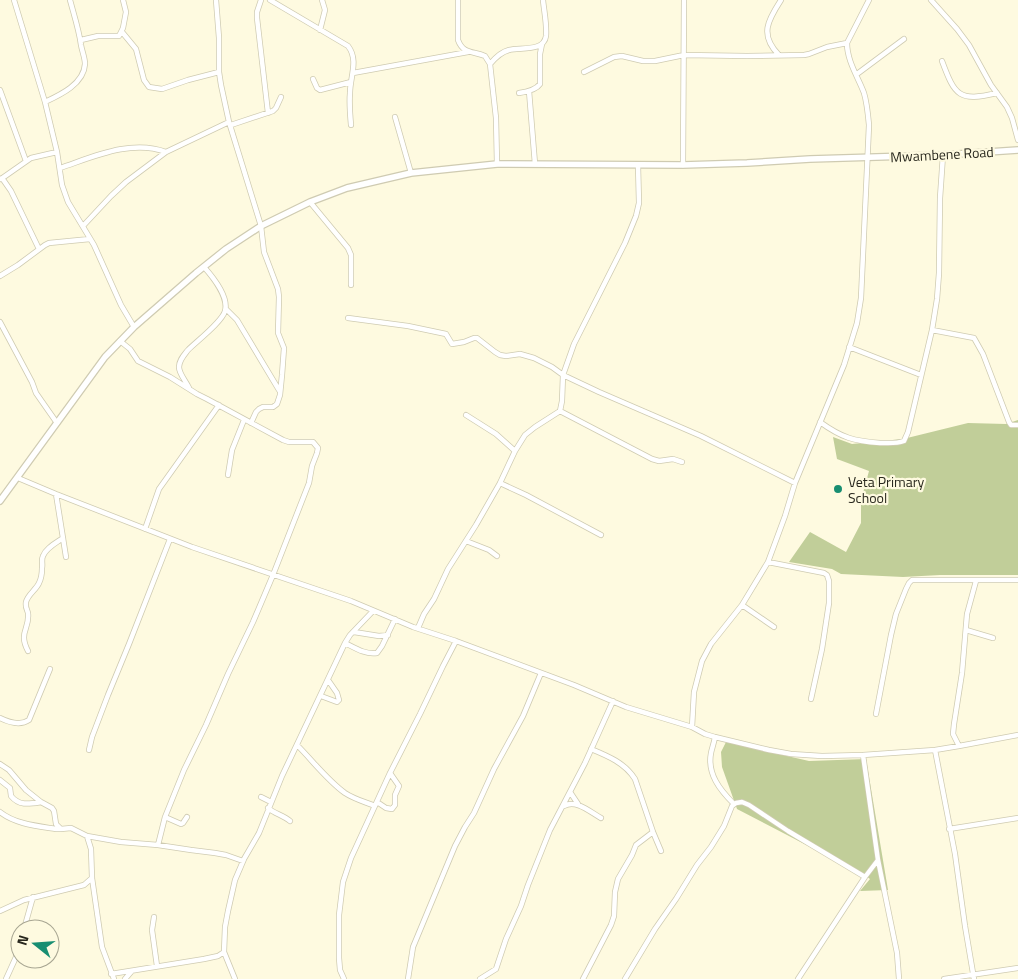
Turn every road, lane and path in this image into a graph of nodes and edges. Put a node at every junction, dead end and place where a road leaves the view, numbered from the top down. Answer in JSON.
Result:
{"nodes":[{"id":1,"x":14,"y":0,"type":"edge"},
{"id":2,"x":70,"y":0,"type":"edge"},
{"id":3,"x":122,"y":0,"type":"edge"},
{"id":4,"x":216,"y":0,"type":"edge"},
{"id":5,"x":262,"y":0,"type":"edge"},
{"id":6,"x":270,"y":0,"type":"edge"},
{"id":7,"x":322,"y":0,"type":"edge"},
{"id":8,"x":458,"y":0,"type":"edge"},
{"id":9,"x":543,"y":0,"type":"edge"},
{"id":10,"x":684,"y":0,"type":"edge"},
{"id":11,"x":782,"y":0,"type":"edge"},
{"id":12,"x":869,"y":0,"type":"edge"},
{"id":13,"x":932,"y":0,"type":"edge"},
{"id":14,"x":320,"y":30,"type":"junction"},
{"id":15,"x":122,"y":32,"type":"junction"},
{"id":16,"x":904,"y":39,"type":"dead end"},
{"id":17,"x":80,"y":40,"type":"junction"},
{"id":18,"x":848,"y":43,"type":"junction"},
{"id":19,"x":542,"y":44,"type":"junction"},
{"id":20,"x":468,"y":52,"type":"junction"},
{"id":21,"x":684,"y":55,"type":"junction"},
{"id":22,"x":779,"y":55,"type":"junction"},
{"id":23,"x":942,"y":61,"type":"dead end"},
{"id":24,"x":490,"y":64,"type":"junction"},
{"id":25,"x":220,"y":72,"type":"junction"},
{"id":26,"x":584,"y":72,"type":"dead end"},
{"id":27,"x":353,"y":73,"type":"junction"},
{"id":28,"x":857,"y":74,"type":"junction"},
{"id":29,"x":313,"y":79,"type":"dead end"},
{"id":30,"x":351,"y":82,"type":"junction"},
{"id":31,"x":0,"y":90,"type":"edge"},
{"id":32,"x":529,"y":91,"type":"junction"},
{"id":33,"x":996,"y":93,"type":"junction"},
{"id":34,"x":519,"y":94,"type":"dead end"},
{"id":35,"x":281,"y":97,"type":"dead end"},
{"id":36,"x":44,"y":102,"type":"junction"},
{"id":37,"x":268,"y":113,"type":"junction"},
{"id":38,"x":395,"y":118,"type":"dead end"},
{"id":39,"x":230,"y":124,"type":"junction"},
{"id":40,"x":351,"y":125,"type":"dead end"},
{"id":41,"x":1018,"y":140,"type":"edge"},
{"id":42,"x":1018,"y":150,"type":"edge"},
{"id":43,"x":57,"y":152,"type":"junction"},
{"id":44,"x":166,"y":152,"type":"junction"},
{"id":45,"x":942,"y":155,"type":"junction"},
{"id":46,"x":867,"y":157,"type":"junction"},
{"id":47,"x":26,"y":161,"type":"junction"},
{"id":48,"x":497,"y":164,"type":"junction"},
{"id":49,"x":535,"y":164,"type":"junction"},
{"id":50,"x":638,"y":165,"type":"junction"},
{"id":51,"x":683,"y":165,"type":"junction"},
{"id":52,"x":60,"y":168,"type":"junction"},
{"id":53,"x":411,"y":173,"type":"junction"},
{"id":54,"x":1,"y":179,"type":"edge"},
{"id":55,"x":310,"y":202,"type":"junction"},
{"id":56,"x":83,"y":226,"type":"junction"},
{"id":57,"x":261,"y":226,"type":"junction"},
{"id":58,"x":90,"y":239,"type":"junction"},
{"id":59,"x":39,"y":249,"type":"junction"},
{"id":60,"x":204,"y":267,"type":"junction"},
{"id":61,"x":0,"y":276,"type":"edge"},
{"id":62,"x":351,"y":285,"type":"dead end"},
{"id":63,"x":226,"y":309,"type":"junction"},
{"id":64,"x":348,"y":318,"type":"dead end"},
{"id":65,"x":1,"y":326,"type":"edge"},
{"id":66,"x":134,"y":327,"type":"junction"},
{"id":67,"x":932,"y":330,"type":"junction"},
{"id":68,"x":120,"y":341,"type":"junction"},
{"id":69,"x":849,"y":347,"type":"junction"},
{"id":70,"x":563,"y":375,"type":"junction"},
{"id":71,"x":921,"y":375,"type":"junction"},
{"id":72,"x":189,"y":389,"type":"junction"},
{"id":73,"x":280,"y":392,"type":"junction"},
{"id":74,"x":219,"y":405,"type":"junction"},
{"id":75,"x":560,"y":411,"type":"junction"},
{"id":76,"x":466,"y":415,"type":"dead end"},
{"id":77,"x":244,"y":420,"type":"junction"},
{"id":78,"x":57,"y":422,"type":"junction"},
{"id":79,"x":820,"y":422,"type":"junction"},
{"id":80,"x":251,"y":424,"type":"junction"},
{"id":81,"x":1018,"y":425,"type":"edge"},
{"id":82,"x":515,"y":451,"type":"junction"},
{"id":83,"x":682,"y":462,"type":"dead end"},
{"id":84,"x":228,"y":475,"type":"dead end"},
{"id":85,"x":18,"y":478,"type":"junction"},
{"id":86,"x":500,"y":482,"type":"junction"},
{"id":87,"x":795,"y":483,"type":"junction"},
{"id":88,"x":56,"y":494,"type":"junction"},
{"id":89,"x":0,"y":502,"type":"edge"},
{"id":90,"x":145,"y":530,"type":"junction"},
{"id":91,"x":601,"y":535,"type":"dead end"},
{"id":92,"x":63,"y":538,"type":"junction"},
{"id":93,"x":170,"y":539,"type":"junction"},
{"id":94,"x":466,"y":541,"type":"junction"},
{"id":95,"x":497,"y":556,"type":"dead end"},
{"id":96,"x":66,"y":557,"type":"dead end"},
{"id":97,"x":768,"y":562,"type":"junction"},
{"id":98,"x":273,"y":575,"type":"junction"},
{"id":99,"x":976,"y":580,"type":"junction"},
{"id":100,"x":1018,"y":580,"type":"edge"},
{"id":101,"x":742,"y":605,"type":"junction"},
{"id":102,"x":373,"y":610,"type":"junction"},
{"id":103,"x":395,"y":620,"type":"junction"},
{"id":104,"x":774,"y":627,"type":"dead end"},
{"id":105,"x":418,"y":628,"type":"junction"},
{"id":106,"x":966,"y":630,"type":"junction"},
{"id":107,"x":354,"y":632,"type":"junction"},
{"id":108,"x":388,"y":635,"type":"junction"},
{"id":109,"x":993,"y":638,"type":"dead end"},
{"id":110,"x":456,"y":641,"type":"junction"},
{"id":111,"x":345,"y":643,"type":"junction"},
{"id":112,"x":28,"y":651,"type":"dead end"},
{"id":113,"x":50,"y":670,"type":"dead end"},
{"id":114,"x":541,"y":673,"type":"junction"},
{"id":115,"x":328,"y":680,"type":"junction"},
{"id":116,"x":321,"y":696,"type":"junction"},
{"id":117,"x":811,"y":699,"type":"dead end"},
{"id":118,"x":613,"y":700,"type":"junction"},
{"id":119,"x":876,"y":714,"type":"dead end"},
{"id":120,"x":0,"y":718,"type":"edge"},
{"id":121,"x":692,"y":727,"type":"junction"},
{"id":122,"x":1018,"y":735,"type":"edge"},
{"id":123,"x":715,"y":737,"type":"junction"},
{"id":124,"x":297,"y":745,"type":"junction"},
{"id":125,"x":959,"y":746,"type":"junction"},
{"id":126,"x":591,"y":749,"type":"junction"},
{"id":127,"x":89,"y":750,"type":"dead end"},
{"id":128,"x":935,"y":750,"type":"junction"},
{"id":129,"x":863,"y":755,"type":"junction"},
{"id":130,"x":0,"y":764,"type":"edge"},
{"id":131,"x":390,"y":773,"type":"junction"},
{"id":132,"x":0,"y":780,"type":"edge"},
{"id":133,"x":570,"y":792,"type":"junction"},
{"id":134,"x":262,"y":797,"type":"dead end"},
{"id":135,"x":41,"y":802,"type":"junction"},
{"id":136,"x":271,"y":802,"type":"junction"},
{"id":137,"x":376,"y":804,"type":"junction"},
{"id":138,"x":578,"y":804,"type":"junction"},
{"id":139,"x":734,"y":804,"type":"junction"},
{"id":140,"x":562,"y":807,"type":"junction"},
{"id":141,"x":268,"y":808,"type":"junction"},
{"id":142,"x":0,"y":812,"type":"edge"},
{"id":143,"x":165,"y":817,"type":"junction"},
{"id":144,"x":187,"y":817,"type":"dead end"},
{"id":145,"x":600,"y":818,"type":"dead end"},
{"id":146,"x":1018,"y":818,"type":"edge"},
{"id":147,"x":290,"y":821,"type":"dead end"},
{"id":148,"x":61,"y":829,"type":"junction"},
{"id":149,"x":949,"y":829,"type":"junction"},
{"id":150,"x":653,"y":832,"type":"junction"},
{"id":151,"x":87,"y":836,"type":"junction"},
{"id":152,"x":158,"y":845,"type":"junction"},
{"id":153,"x":661,"y":850,"type":"dead end"},
{"id":154,"x":878,"y":860,"type":"junction"},
{"id":155,"x":243,"y":861,"type":"junction"},
{"id":156,"x":865,"y":876,"type":"junction"},
{"id":157,"x":92,"y":878,"type":"junction"},
{"id":158,"x":33,"y":897,"type":"junction"},
{"id":159,"x":0,"y":912,"type":"edge"},
{"id":160,"x":154,"y":917,"type":"dead end"},
{"id":161,"x":27,"y":919,"type":"edge"},
{"id":162,"x":224,"y":952,"type":"junction"},
{"id":163,"x":157,"y":966,"type":"junction"},
{"id":164,"x":1018,"y":968,"type":"edge"},
{"id":165,"x":132,"y":971,"type":"junction"},
{"id":166,"x":111,"y":974,"type":"junction"},
{"id":167,"x":974,"y":977,"type":"edge"},
{"id":168,"x":114,"y":979,"type":"edge"},
{"id":169,"x":125,"y":979,"type":"edge"},
{"id":170,"x":235,"y":979,"type":"edge"},
{"id":171,"x":344,"y":979,"type":"edge"},
{"id":172,"x":408,"y":979,"type":"edge"},
{"id":173,"x":480,"y":979,"type":"edge"},
{"id":174,"x":583,"y":979,"type":"edge"},
{"id":175,"x":625,"y":979,"type":"edge"},
{"id":176,"x":798,"y":979,"type":"edge"},
{"id":177,"x":899,"y":979,"type":"edge"},
{"id":178,"x":944,"y":979,"type":"edge"}],
"edges":[{"from":1,"to":36,"type":"street"},
{"from":2,"to":17,"type":"street"},
{"from":3,"to":15,"type":"street"},
{"from":4,"to":25,"type":"street"},
{"from":5,"to":37,"type":"street"},
{"from":6,"to":14,"type":"street"},
{"from":7,"to":14,"type":"street"},
{"from":8,"to":20,"type":"street"},
{"from":9,"to":19,"type":"street"},
{"from":10,"to":21,"type":"street"},
{"from":11,"to":22,"type":"street"},
{"from":12,"to":18,"type":"street"},
{"from":13,"to":33,"type":"street"},
{"from":14,"to":27,"type":"street"},
{"from":15,"to":17,"type":"street"},
{"from":15,"to":25,"type":"street"},
{"from":16,"to":28,"type":"street"},
{"from":17,"to":36,"type":"street"},
{"from":18,"to":22,"type":"street"},
{"from":18,"to":28,"type":"street"},
{"from":19,"to":24,"type":"street"},
{"from":19,"to":32,"type":"street"},
{"from":20,"to":24,"type":"street"},
{"from":20,"to":27,"type":"street"},
{"from":21,"to":22,"type":"street"},
{"from":21,"to":26,"type":"street"},
{"from":21,"to":51,"type":"street"},
{"from":23,"to":33,"type":"street"},
{"from":24,"to":48,"type":"street"},
{"from":25,"to":39,"type":"street"},
{"from":27,"to":30,"type":"street"},
{"from":28,"to":46,"type":"street"},
{"from":29,"to":30,"type":"street"},
{"from":30,"to":40,"type":"street"},
{"from":31,"to":47,"type":"street"},
{"from":32,"to":34,"type":"street"},
{"from":32,"to":49,"type":"street"},
{"from":33,"to":41,"type":"street"},
{"from":35,"to":37,"type":"street"},
{"from":36,"to":43,"type":"street"},
{"from":37,"to":39,"type":"street"},
{"from":38,"to":53,"type":"street"},
{"from":39,"to":44,"type":"street"},
{"from":39,"to":57,"type":"street"},
{"from":42,"to":45,"type":"street","name":"Mwambene Road"},
{"from":43,"to":47,"type":"street"},
{"from":43,"to":52,"type":"street"},
{"from":44,"to":52,"type":"street"},
{"from":44,"to":56,"type":"street"},
{"from":45,"to":46,"type":"street","name":"Mwambene Road"},
{"from":45,"to":67,"type":"street"},
{"from":46,"to":51,"type":"street","name":"Mwambene Road"},
{"from":46,"to":69,"type":"street"},
{"from":47,"to":54,"type":"street"},
{"from":48,"to":49,"type":"street","name":"Mwambene Road"},
{"from":48,"to":53,"type":"street","name":"Mwambene Road"},
{"from":49,"to":50,"type":"street","name":"Mwambene Road"},
{"from":50,"to":51,"type":"street","name":"Mwambene Road"},
{"from":50,"to":70,"type":"street"},
{"from":52,"to":56,"type":"street"},
{"from":53,"to":55,"type":"street","name":"Mwambene Road"},
{"from":54,"to":59,"type":"street"},
{"from":55,"to":57,"type":"street","name":"Mwambene Road"},
{"from":55,"to":62,"type":"street"},
{"from":56,"to":58,"type":"street"},
{"from":57,"to":60,"type":"street","name":"Mwambene Road"},
{"from":57,"to":73,"type":"street"},
{"from":58,"to":59,"type":"street"},
{"from":58,"to":66,"type":"street"},
{"from":59,"to":61,"type":"street"},
{"from":60,"to":63,"type":"street"},
{"from":60,"to":66,"type":"street","name":"Mwambene Road"},
{"from":63,"to":72,"type":"street"},
{"from":63,"to":73,"type":"street"},
{"from":64,"to":70,"type":"street"},
{"from":65,"to":78,"type":"street"},
{"from":66,"to":68,"type":"street","name":"Mwambene Road"},
{"from":67,"to":71,"type":"street"},
{"from":67,"to":81,"type":"street"},
{"from":68,"to":72,"type":"street"},
{"from":68,"to":78,"type":"street","name":"Mwambene Road"},
{"from":69,"to":71,"type":"street"},
{"from":69,"to":79,"type":"street"},
{"from":70,"to":75,"type":"street"},
{"from":70,"to":87,"type":"street"},
{"from":71,"to":79,"type":"street"},
{"from":72,"to":74,"type":"street"},
{"from":73,"to":80,"type":"street"},
{"from":74,"to":77,"type":"street"},
{"from":74,"to":90,"type":"street"},
{"from":75,"to":82,"type":"street"},
{"from":75,"to":83,"type":"street"},
{"from":76,"to":82,"type":"street"},
{"from":77,"to":80,"type":"street"},
{"from":77,"to":84,"type":"street"},
{"from":78,"to":85,"type":"street","name":"Mwambene Road"},
{"from":79,"to":87,"type":"street"},
{"from":80,"to":98,"type":"street"},
{"from":82,"to":86,"type":"street"},
{"from":85,"to":88,"type":"street"},
{"from":85,"to":89,"type":"street","name":"Mwambene Road"},
{"from":86,"to":91,"type":"street"},
{"from":86,"to":94,"type":"street"},
{"from":87,"to":97,"type":"street"},
{"from":88,"to":90,"type":"street"},
{"from":88,"to":92,"type":"street"},
{"from":90,"to":93,"type":"street"},
{"from":92,"to":96,"type":"street"},
{"from":92,"to":112,"type":"street"},
{"from":93,"to":98,"type":"street"},
{"from":93,"to":127,"type":"street"},
{"from":94,"to":95,"type":"street"},
{"from":94,"to":105,"type":"street"},
{"from":97,"to":101,"type":"street"},
{"from":97,"to":117,"type":"street"},
{"from":98,"to":102,"type":"street"},
{"from":98,"to":143,"type":"street"},
{"from":99,"to":100,"type":"street"},
{"from":99,"to":106,"type":"street"},
{"from":99,"to":119,"type":"street"},
{"from":101,"to":104,"type":"street"},
{"from":101,"to":121,"type":"street"},
{"from":102,"to":103,"type":"street"},
{"from":102,"to":107,"type":"street"},
{"from":103,"to":105,"type":"street"},
{"from":103,"to":108,"type":"street"},
{"from":105,"to":110,"type":"street"},
{"from":106,"to":109,"type":"street"},
{"from":106,"to":125,"type":"street"},
{"from":107,"to":108,"type":"street"},
{"from":107,"to":111,"type":"street"},
{"from":108,"to":111,"type":"street"},
{"from":110,"to":114,"type":"street"},
{"from":110,"to":131,"type":"street"},
{"from":111,"to":115,"type":"street"},
{"from":113,"to":120,"type":"street"},
{"from":114,"to":118,"type":"street"},
{"from":114,"to":172,"type":"street"},
{"from":115,"to":116,"type":"street"},
{"from":115,"to":116,"type":"street"},
{"from":116,"to":124,"type":"street"},
{"from":118,"to":121,"type":"street"},
{"from":118,"to":126,"type":"street"},
{"from":121,"to":123,"type":"street"},
{"from":122,"to":125,"type":"street"},
{"from":123,"to":129,"type":"street"},
{"from":123,"to":139,"type":"street"},
{"from":124,"to":136,"type":"street"},
{"from":124,"to":137,"type":"street"},
{"from":125,"to":128,"type":"street"},
{"from":126,"to":133,"type":"street"},
{"from":126,"to":150,"type":"street"},
{"from":128,"to":129,"type":"street"},
{"from":128,"to":149,"type":"street"},
{"from":129,"to":154,"type":"street"},
{"from":130,"to":135,"type":"street"},
{"from":131,"to":137,"type":"street"},
{"from":131,"to":137,"type":"street"},
{"from":132,"to":135,"type":"street"},
{"from":133,"to":138,"type":"street"},
{"from":133,"to":140,"type":"street"},
{"from":134,"to":136,"type":"street"},
{"from":135,"to":148,"type":"street"},
{"from":136,"to":141,"type":"street"},
{"from":137,"to":171,"type":"street"},
{"from":138,"to":140,"type":"street"},
{"from":138,"to":145,"type":"street"},
{"from":139,"to":156,"type":"street"},
{"from":139,"to":175,"type":"street"},
{"from":140,"to":173,"type":"street"},
{"from":141,"to":147,"type":"street"},
{"from":141,"to":155,"type":"street"},
{"from":142,"to":148,"type":"street"},
{"from":143,"to":144,"type":"street"},
{"from":143,"to":152,"type":"street"},
{"from":146,"to":149,"type":"street"},
{"from":148,"to":151,"type":"street"},
{"from":149,"to":167,"type":"street"},
{"from":150,"to":153,"type":"street"},
{"from":150,"to":174,"type":"street"},
{"from":151,"to":152,"type":"street"},
{"from":151,"to":157,"type":"street"},
{"from":152,"to":155,"type":"street"},
{"from":154,"to":156,"type":"street"},
{"from":154,"to":177,"type":"street"},
{"from":155,"to":162,"type":"street"},
{"from":156,"to":176,"type":"street"},
{"from":157,"to":158,"type":"street"},
{"from":157,"to":166,"type":"street"},
{"from":158,"to":159,"type":"street"},
{"from":158,"to":161,"type":"street"},
{"from":160,"to":163,"type":"street"},
{"from":162,"to":163,"type":"street"},
{"from":162,"to":170,"type":"street"},
{"from":163,"to":165,"type":"street"},
{"from":164,"to":167,"type":"street"},
{"from":165,"to":166,"type":"street"},
{"from":165,"to":169,"type":"street"},
{"from":166,"to":168,"type":"street"},
{"from":167,"to":178,"type":"street"}]}
